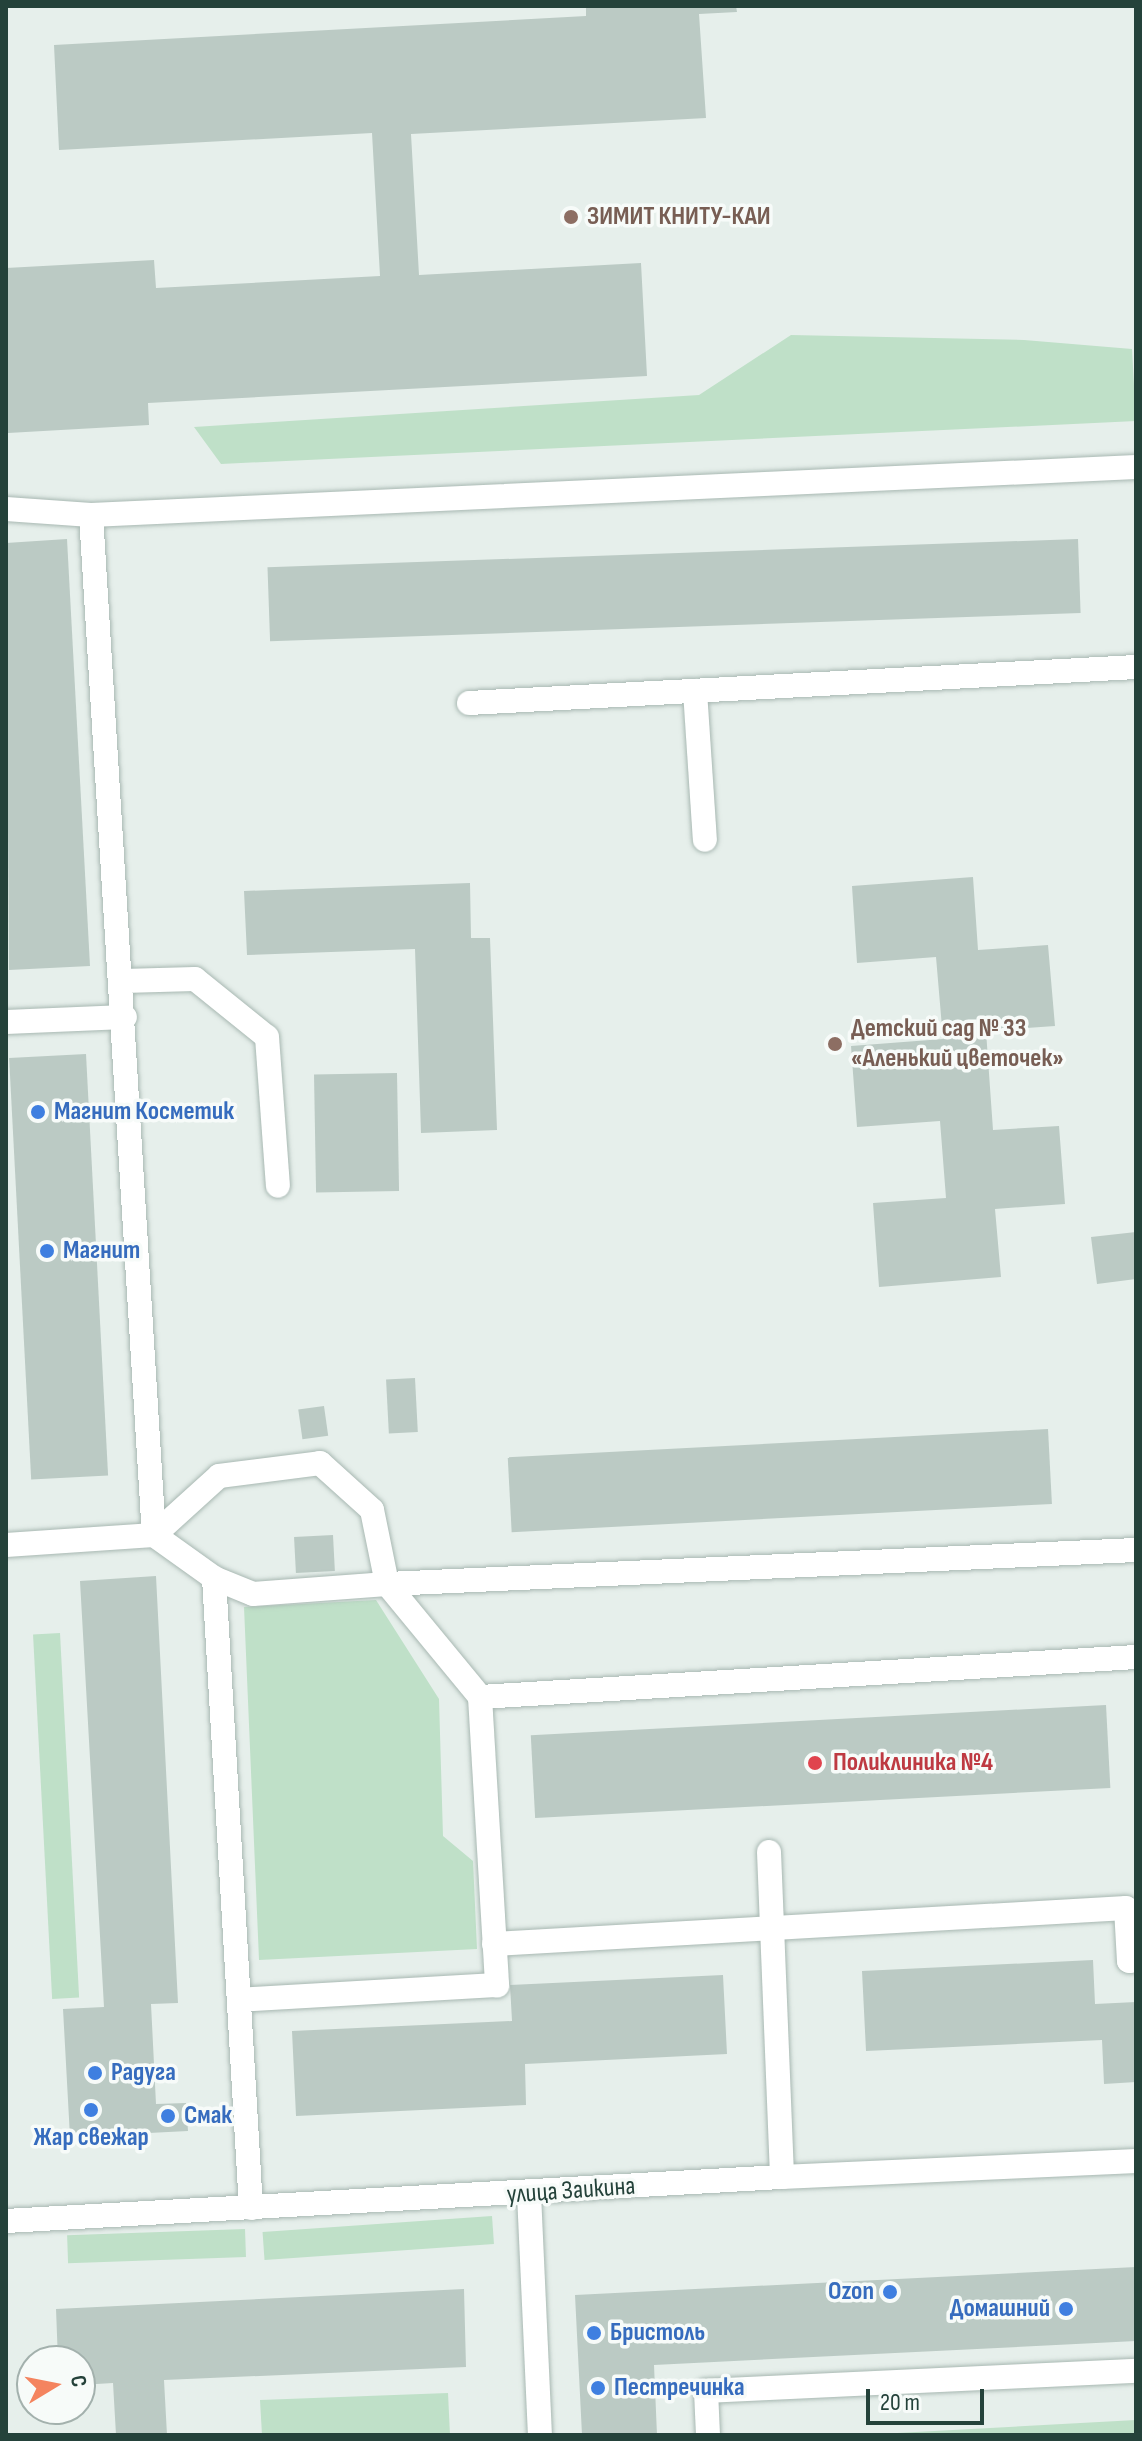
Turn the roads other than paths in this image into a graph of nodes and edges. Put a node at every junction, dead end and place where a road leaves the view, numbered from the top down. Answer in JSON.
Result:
{"nodes":[{"id":1,"x":1136,"y":467,"type":"edge"},
{"id":2,"x":6,"y":509,"type":"edge"},
{"id":3,"x":91,"y":515,"type":"junction"},
{"id":4,"x":1136,"y":667,"type":"edge"},
{"id":5,"x":695,"y":691,"type":"junction"},
{"id":6,"x":469,"y":703,"type":"dead end"},
{"id":7,"x":705,"y":840,"type":"dead end"},
{"id":8,"x":123,"y":981,"type":"junction"},
{"id":9,"x":125,"y":1017,"type":"junction"},
{"id":10,"x":6,"y":1022,"type":"edge"},
{"id":11,"x":278,"y":1186,"type":"dead end"},
{"id":12,"x":154,"y":1535,"type":"junction"},
{"id":13,"x":6,"y":1545,"type":"edge"},
{"id":14,"x":1136,"y":1550,"type":"edge"},
{"id":15,"x":214,"y":1578,"type":"junction"},
{"id":16,"x":387,"y":1584,"type":"junction"},
{"id":17,"x":1136,"y":1657,"type":"edge"},
{"id":18,"x":480,"y":1697,"type":"junction"},
{"id":19,"x":769,"y":1852,"type":"dead end"},
{"id":20,"x":772,"y":1929,"type":"junction"},
{"id":21,"x":494,"y":1944,"type":"junction"},
{"id":22,"x":1136,"y":1960,"type":"edge"},
{"id":23,"x":239,"y":2000,"type":"junction"},
{"id":24,"x":1136,"y":2161,"type":"edge"},
{"id":25,"x":782,"y":2177,"type":"junction"},
{"id":26,"x":529,"y":2194,"type":"junction"},
{"id":27,"x":251,"y":2208,"type":"junction"},
{"id":28,"x":6,"y":2221,"type":"edge"},
{"id":29,"x":1136,"y":2371,"type":"edge"},
{"id":30,"x":540,"y":2435,"type":"edge"},
{"id":31,"x":708,"y":2435,"type":"edge"}],
"edges":[{"from":1,"to":3,"type":"street"},
{"from":2,"to":3,"type":"street"},
{"from":3,"to":8,"type":"street"},
{"from":4,"to":5,"type":"street"},
{"from":5,"to":6,"type":"street"},
{"from":5,"to":7,"type":"street"},
{"from":8,"to":9,"type":"street"},
{"from":8,"to":11,"type":"street"},
{"from":9,"to":10,"type":"street"},
{"from":9,"to":12,"type":"street"},
{"from":12,"to":13,"type":"street"},
{"from":12,"to":15,"type":"street"},
{"from":12,"to":16,"type":"street"},
{"from":14,"to":16,"type":"street"},
{"from":15,"to":16,"type":"street"},
{"from":15,"to":23,"type":"street"},
{"from":16,"to":18,"type":"street"},
{"from":17,"to":18,"type":"street"},
{"from":18,"to":21,"type":"street"},
{"from":19,"to":20,"type":"street"},
{"from":20,"to":21,"type":"street"},
{"from":20,"to":22,"type":"street"},
{"from":20,"to":25,"type":"street"},
{"from":21,"to":23,"type":"street"},
{"from":23,"to":27,"type":"street"},
{"from":24,"to":25,"type":"street","name":"улица Заикина"},
{"from":25,"to":26,"type":"street","name":"улица Заикина"},
{"from":26,"to":27,"type":"street","name":"улица Заикина"},
{"from":26,"to":30,"type":"street"},
{"from":27,"to":28,"type":"street","name":"улица Заикина"},
{"from":29,"to":31,"type":"street"}]}
